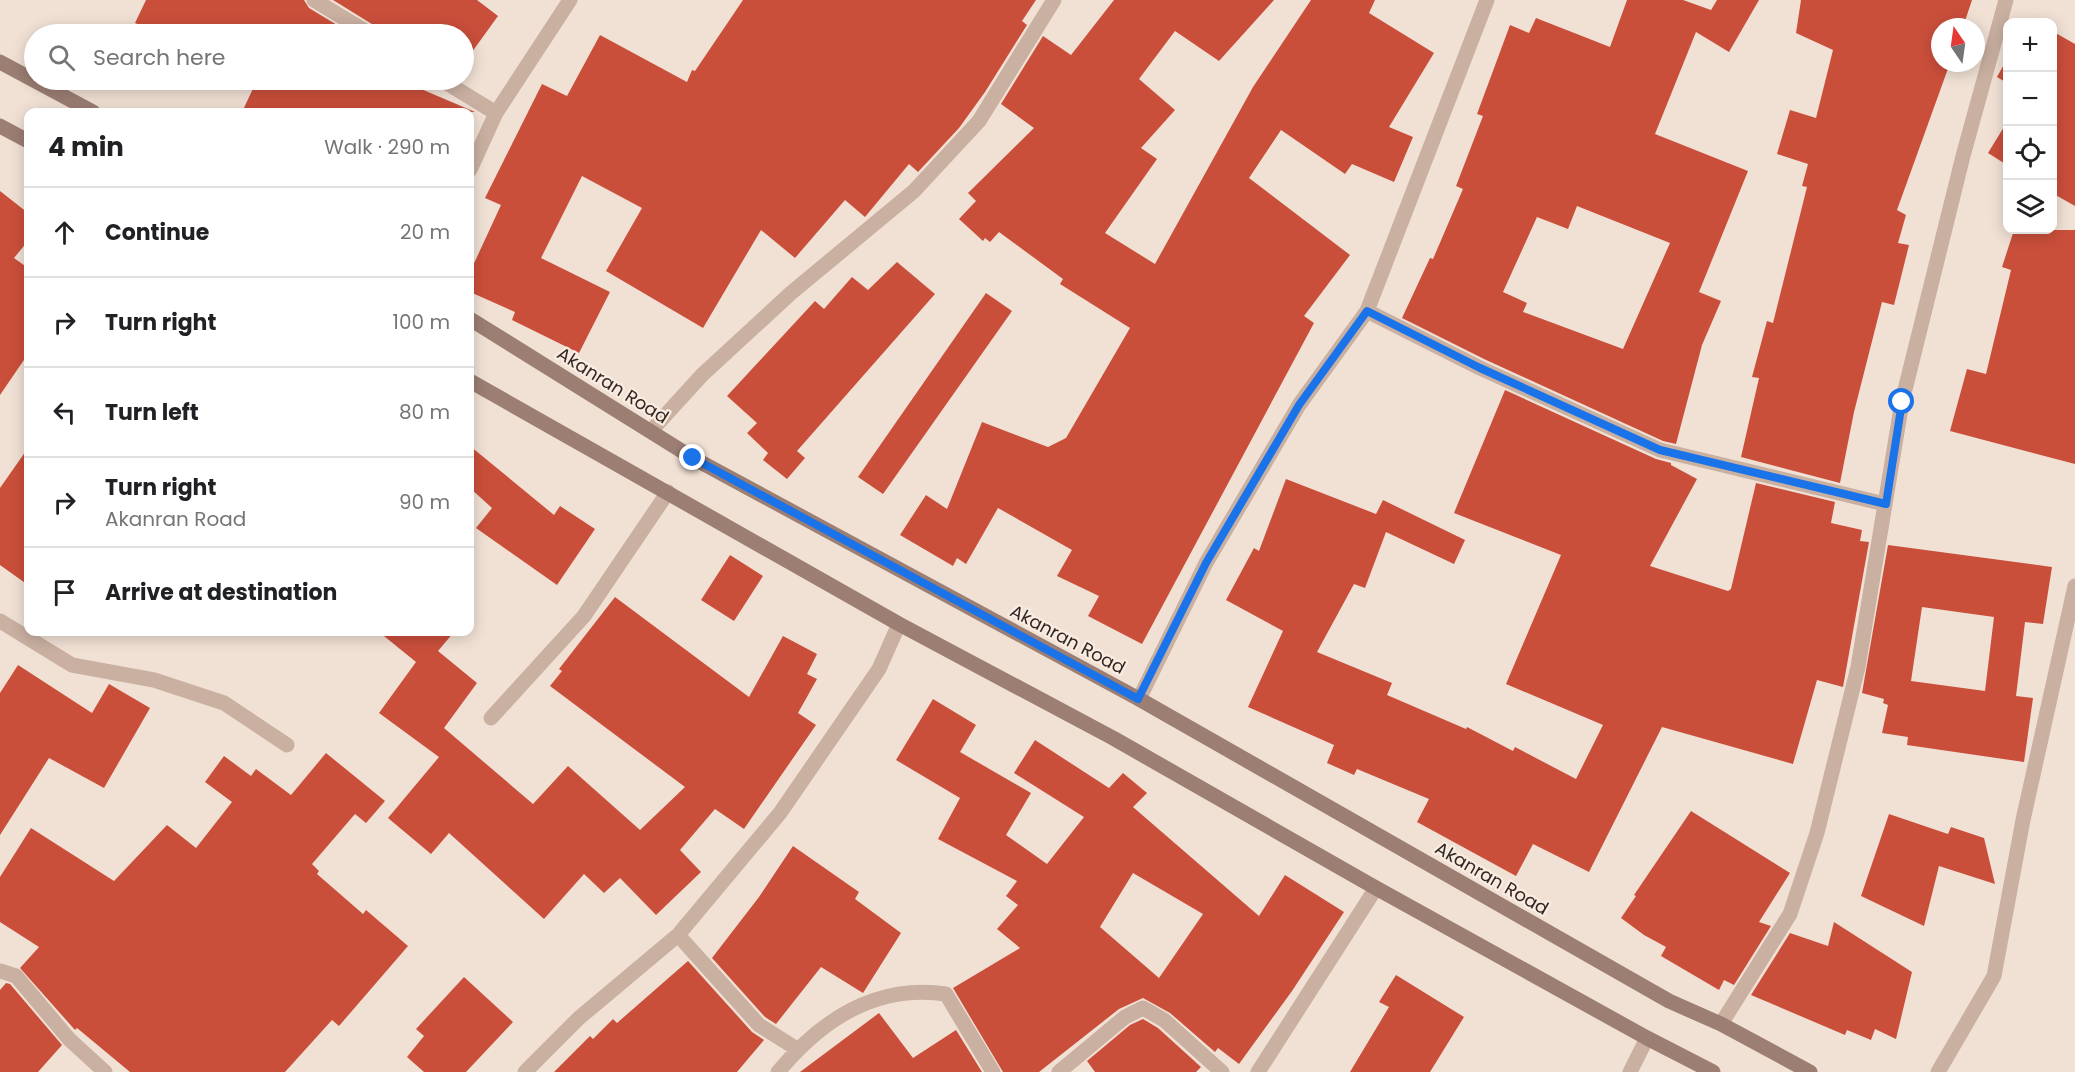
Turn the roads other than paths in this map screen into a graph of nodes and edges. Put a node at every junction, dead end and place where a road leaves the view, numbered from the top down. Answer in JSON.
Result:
{"nodes":[{"id":1,"x":315,"y":0,"type":"edge"},
{"id":2,"x":570,"y":0,"type":"edge"},
{"id":3,"x":1054,"y":0,"type":"edge"},
{"id":4,"x":1487,"y":0,"type":"edge"},
{"id":5,"x":2006,"y":0,"type":"edge"},
{"id":6,"x":354,"y":24,"type":"edge"},
{"id":7,"x":0,"y":62,"type":"edge"},
{"id":8,"x":24,"y":75,"type":"edge"},
{"id":9,"x":52,"y":90,"type":"edge"},
{"id":10,"x":459,"y":90,"type":"edge"},
{"id":11,"x":86,"y":108,"type":"edge"},
{"id":12,"x":496,"y":112,"type":"junction"},
{"id":13,"x":0,"y":126,"type":"edge"},
{"id":14,"x":24,"y":139,"type":"edge"},
{"id":15,"x":474,"y":161,"type":"edge"},
{"id":16,"x":1367,"y":311,"type":"junction"},
{"id":17,"x":474,"y":321,"type":"edge"},
{"id":18,"x":474,"y":383,"type":"edge"},
{"id":19,"x":651,"y":431,"type":"junction"},
{"id":20,"x":668,"y":492,"type":"junction"},
{"id":21,"x":1886,"y":504,"type":"junction"},
{"id":22,"x":2075,"y":586,"type":"edge"},
{"id":23,"x":0,"y":621,"type":"edge"},
{"id":24,"x":899,"y":624,"type":"junction"},
{"id":25,"x":24,"y":636,"type":"edge"},
{"id":26,"x":25,"y":636,"type":"edge"},
{"id":27,"x":1138,"y":699,"type":"junction"},
{"id":28,"x":491,"y":718,"type":"dead end"},
{"id":29,"x":287,"y":745,"type":"dead end"},
{"id":30,"x":1376,"y":888,"type":"junction"},
{"id":31,"x":678,"y":935,"type":"junction"},
{"id":32,"x":0,"y":971,"type":"edge"},
{"id":33,"x":1721,"y":1024,"type":"junction"},
{"id":34,"x":1647,"y":1038,"type":"junction"},
{"id":35,"x":797,"y":1049,"type":"junction"},
{"id":36,"x":105,"y":1072,"type":"edge"},
{"id":37,"x":525,"y":1072,"type":"edge"},
{"id":38,"x":778,"y":1072,"type":"edge"},
{"id":39,"x":993,"y":1072,"type":"edge"},
{"id":40,"x":1059,"y":1072,"type":"edge"},
{"id":41,"x":1222,"y":1072,"type":"edge"},
{"id":42,"x":1258,"y":1072,"type":"edge"},
{"id":43,"x":1630,"y":1072,"type":"edge"},
{"id":44,"x":1713,"y":1072,"type":"edge"},
{"id":45,"x":1810,"y":1072,"type":"edge"},
{"id":46,"x":1938,"y":1072,"type":"edge"}],
"edges":[{"from":1,"to":6,"type":"street"},
{"from":2,"to":12,"type":"street"},
{"from":3,"to":19,"type":"street"},
{"from":4,"to":16,"type":"street"},
{"from":5,"to":21,"type":"street"},
{"from":7,"to":8,"type":"main road"},
{"from":9,"to":11,"type":"main road"},
{"from":10,"to":12,"type":"street"},
{"from":12,"to":15,"type":"street"},
{"from":13,"to":14,"type":"main road"},
{"from":16,"to":21,"type":"street"},
{"from":16,"to":27,"type":"street"},
{"from":17,"to":19,"type":"main road","name":"Akanran Road"},
{"from":18,"to":20,"type":"main road"},
{"from":19,"to":27,"type":"main road","name":"Akanran Road"},
{"from":20,"to":24,"type":"main road"},
{"from":20,"to":28,"type":"street"},
{"from":21,"to":33,"type":"street"},
{"from":22,"to":46,"type":"street"},
{"from":23,"to":25,"type":"street"},
{"from":24,"to":30,"type":"main road"},
{"from":24,"to":31,"type":"street"},
{"from":26,"to":29,"type":"street"},
{"from":27,"to":33,"type":"main road","name":"Akanran Road"},
{"from":30,"to":34,"type":"main road"},
{"from":30,"to":42,"type":"street"},
{"from":31,"to":35,"type":"street"},
{"from":31,"to":37,"type":"street"},
{"from":32,"to":36,"type":"street"},
{"from":33,"to":45,"type":"main road","name":"Akanran Road"},
{"from":34,"to":43,"type":"street"},
{"from":34,"to":44,"type":"main road"},
{"from":35,"to":38,"type":"street"},
{"from":35,"to":39,"type":"street"},
{"from":40,"to":41,"type":"street"}]}
